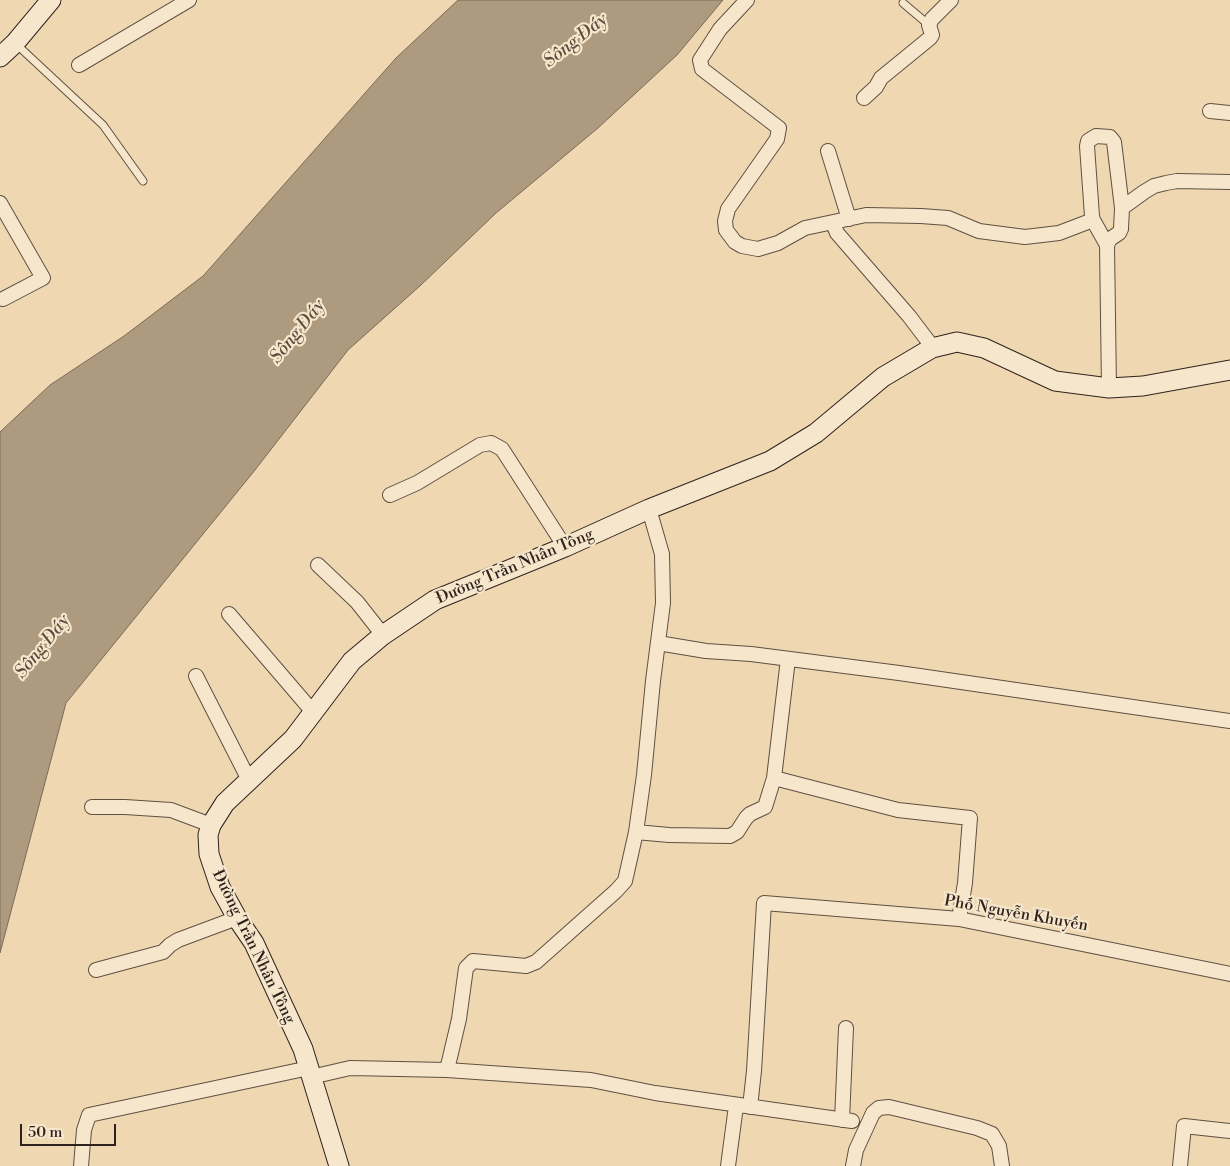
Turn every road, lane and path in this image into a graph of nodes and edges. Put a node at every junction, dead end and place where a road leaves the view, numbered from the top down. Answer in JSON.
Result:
{"nodes":[{"id":1,"x":51,"y":0,"type":"edge"},
{"id":2,"x":189,"y":0,"type":"edge"},
{"id":3,"x":747,"y":0,"type":"edge"},
{"id":4,"x":951,"y":0,"type":"edge"},
{"id":5,"x":903,"y":3,"type":"dead end"},
{"id":6,"x":929,"y":25,"type":"junction"},
{"id":7,"x":15,"y":43,"type":"junction"},
{"id":8,"x":0,"y":57,"type":"edge"},
{"id":9,"x":79,"y":65,"type":"dead end"},
{"id":10,"x":864,"y":98,"type":"dead end"},
{"id":11,"x":1210,"y":111,"type":"dead end"},
{"id":12,"x":1230,"y":113,"type":"edge"},
{"id":13,"x":828,"y":151,"type":"dead end"},
{"id":14,"x":143,"y":181,"type":"dead end"},
{"id":15,"x":1230,"y":182,"type":"edge"},
{"id":16,"x":0,"y":203,"type":"edge"},
{"id":17,"x":1122,"y":208,"type":"junction"},
{"id":18,"x":849,"y":219,"type":"junction"},
{"id":19,"x":1093,"y":220,"type":"junction"},
{"id":20,"x":833,"y":223,"type":"junction"},
{"id":21,"x":1107,"y":245,"type":"junction"},
{"id":22,"x":3,"y":299,"type":"dead end"},
{"id":23,"x":932,"y":348,"type":"junction"},
{"id":24,"x":1230,"y":370,"type":"edge"},
{"id":25,"x":1109,"y":380,"type":"junction"},
{"id":26,"x":390,"y":495,"type":"dead end"},
{"id":27,"x":649,"y":510,"type":"junction"},
{"id":28,"x":565,"y":546,"type":"junction"},
{"id":29,"x":318,"y":565,"type":"dead end"},
{"id":30,"x":229,"y":614,"type":"dead end"},
{"id":31,"x":383,"y":635,"type":"junction"},
{"id":32,"x":658,"y":643,"type":"junction"},
{"id":33,"x":788,"y":659,"type":"junction"},
{"id":34,"x":196,"y":676,"type":"dead end"},
{"id":35,"x":313,"y":712,"type":"junction"},
{"id":36,"x":1230,"y":722,"type":"edge"},
{"id":37,"x":774,"y":778,"type":"junction"},
{"id":38,"x":250,"y":780,"type":"junction"},
{"id":39,"x":92,"y":807,"type":"dead end"},
{"id":40,"x":211,"y":825,"type":"junction"},
{"id":41,"x":636,"y":832,"type":"junction"},
{"id":42,"x":237,"y":918,"type":"junction"},
{"id":43,"x":958,"y":919,"type":"junction"},
{"id":44,"x":96,"y":970,"type":"dead end"},
{"id":45,"x":1230,"y":974,"type":"edge"},
{"id":46,"x":846,"y":1028,"type":"dead end"},
{"id":47,"x":447,"y":1070,"type":"junction"},
{"id":48,"x":310,"y":1073,"type":"junction"},
{"id":49,"x":743,"y":1106,"type":"junction"},
{"id":50,"x":1230,"y":1130,"type":"edge"},
{"id":51,"x":80,"y":1166,"type":"edge"},
{"id":52,"x":340,"y":1166,"type":"edge"},
{"id":53,"x":728,"y":1166,"type":"edge"},
{"id":54,"x":854,"y":1166,"type":"edge"},
{"id":55,"x":1002,"y":1166,"type":"edge"},
{"id":56,"x":1180,"y":1166,"type":"edge"}],
"edges":[{"from":1,"to":7,"type":"street"},
{"from":2,"to":9,"type":"street"},
{"from":3,"to":20,"type":"street"},
{"from":4,"to":6,"type":"street"},
{"from":5,"to":6,"type":"lane"},
{"from":6,"to":10,"type":"street"},
{"from":7,"to":8,"type":"street"},
{"from":7,"to":14,"type":"lane"},
{"from":11,"to":12,"type":"street"},
{"from":13,"to":18,"type":"street"},
{"from":15,"to":17,"type":"street"},
{"from":16,"to":22,"type":"street"},
{"from":17,"to":19,"type":"street"},
{"from":17,"to":21,"type":"street"},
{"from":18,"to":19,"type":"street"},
{"from":18,"to":20,"type":"street"},
{"from":19,"to":21,"type":"street"},
{"from":20,"to":23,"type":"street"},
{"from":21,"to":25,"type":"street"},
{"from":23,"to":25,"type":"street","name":"Đường Trần Nhân Tông"},
{"from":23,"to":27,"type":"street","name":"Đường Trần Nhân Tông"},
{"from":24,"to":25,"type":"street","name":"Đường Trần Nhân Tông"},
{"from":26,"to":28,"type":"street"},
{"from":27,"to":28,"type":"street","name":"Đường Trần Nhân Tông"},
{"from":27,"to":32,"type":"street"},
{"from":28,"to":31,"type":"street","name":"Đường Trần Nhân Tông"},
{"from":29,"to":31,"type":"street"},
{"from":30,"to":35,"type":"street"},
{"from":31,"to":35,"type":"street","name":"Đường Trần Nhân Tông"},
{"from":32,"to":33,"type":"street"},
{"from":32,"to":41,"type":"street"},
{"from":33,"to":36,"type":"street"},
{"from":33,"to":37,"type":"street"},
{"from":34,"to":38,"type":"street"},
{"from":35,"to":38,"type":"street","name":"Đường Trần Nhân Tông"},
{"from":37,"to":41,"type":"street"},
{"from":37,"to":43,"type":"street"},
{"from":38,"to":40,"type":"street","name":"Đường Trần Nhân Tông"},
{"from":39,"to":40,"type":"street"},
{"from":40,"to":42,"type":"street","name":"Đường Trần Nhân Tông"},
{"from":41,"to":47,"type":"street"},
{"from":42,"to":44,"type":"street"},
{"from":42,"to":48,"type":"street","name":"Đường Trần Nhân Tông"},
{"from":43,"to":45,"type":"street","name":"Phố Nguyễn Khuyến"},
{"from":43,"to":49,"type":"street","name":"Phố Nguyễn Khuyến"},
{"from":46,"to":49,"type":"street"},
{"from":47,"to":48,"type":"street"},
{"from":47,"to":49,"type":"street"},
{"from":48,"to":51,"type":"street"},
{"from":48,"to":52,"type":"street","name":"Đường Trần Nhân Tông"},
{"from":49,"to":53,"type":"street"},
{"from":50,"to":56,"type":"street"},
{"from":54,"to":55,"type":"street"}]}
